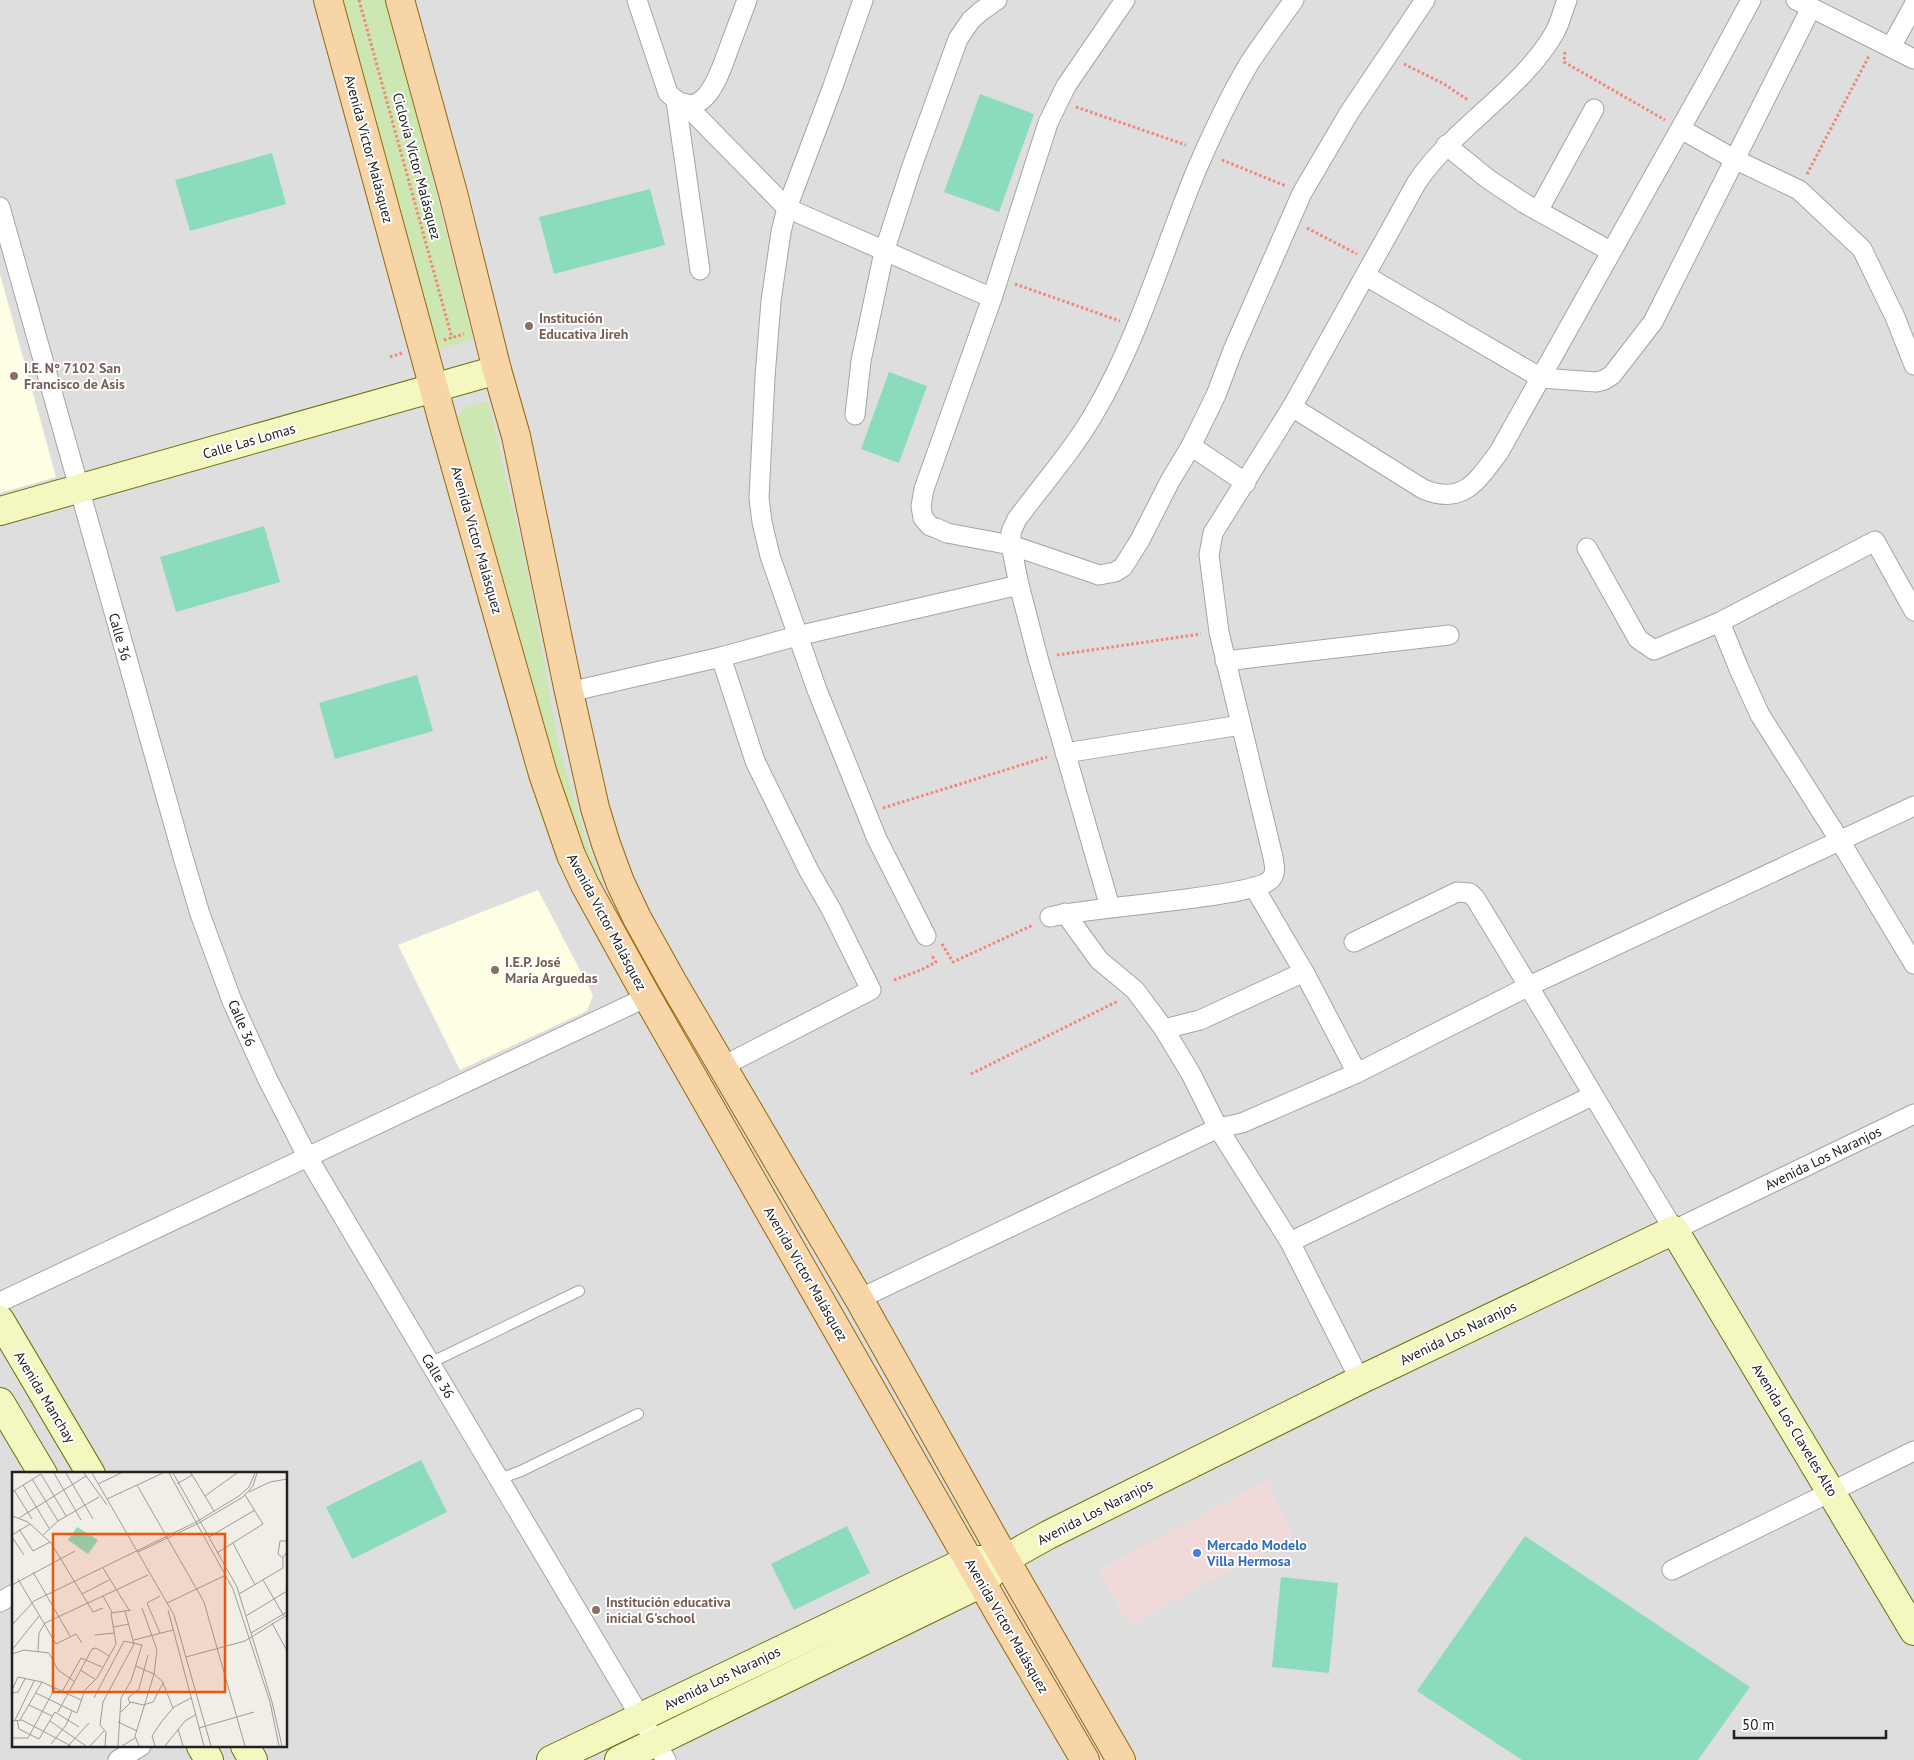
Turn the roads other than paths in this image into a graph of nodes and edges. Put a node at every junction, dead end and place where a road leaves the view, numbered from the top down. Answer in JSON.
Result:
{"nodes":[{"id":1,"x":328,"y":0,"type":"edge"},
{"id":2,"x":400,"y":0,"type":"edge"},
{"id":3,"x":637,"y":0,"type":"edge"},
{"id":4,"x":747,"y":0,"type":"edge"},
{"id":5,"x":863,"y":0,"type":"edge"},
{"id":6,"x":997,"y":0,"type":"edge"},
{"id":7,"x":1125,"y":0,"type":"edge"},
{"id":8,"x":1294,"y":0,"type":"edge"},
{"id":9,"x":1425,"y":0,"type":"edge"},
{"id":10,"x":1567,"y":0,"type":"edge"},
{"id":11,"x":1751,"y":0,"type":"edge"},
{"id":12,"x":1803,"y":4,"type":"edge"},
{"id":13,"x":1914,"y":6,"type":"edge"},
{"id":14,"x":1891,"y":47,"type":"junction"},
{"id":15,"x":1914,"y":59,"type":"edge"},
{"id":16,"x":680,"y":102,"type":"junction"},
{"id":17,"x":1594,"y":108,"type":"dead end"},
{"id":18,"x":1681,"y":129,"type":"junction"},
{"id":19,"x":1446,"y":145,"type":"junction"},
{"id":20,"x":1734,"y":159,"type":"junction"},
{"id":21,"x":0,"y":207,"type":"edge"},
{"id":22,"x":787,"y":208,"type":"junction"},
{"id":23,"x":1538,"y":211,"type":"junction"},
{"id":24,"x":1610,"y":251,"type":"junction"},
{"id":25,"x":884,"y":252,"type":"junction"},
{"id":26,"x":700,"y":270,"type":"dead end"},
{"id":27,"x":1366,"y":276,"type":"junction"},
{"id":28,"x":992,"y":298,"type":"junction"},
{"id":29,"x":1914,"y":365,"type":"edge"},
{"id":30,"x":496,"y":370,"type":"junction"},
{"id":31,"x":1541,"y":378,"type":"junction"},
{"id":32,"x":434,"y":389,"type":"junction"},
{"id":33,"x":1292,"y":406,"type":"junction"},
{"id":34,"x":855,"y":415,"type":"dead end"},
{"id":35,"x":1191,"y":446,"type":"junction"},
{"id":36,"x":1246,"y":483,"type":"junction"},
{"id":37,"x":78,"y":490,"type":"junction"},
{"id":38,"x":0,"y":511,"type":"edge"},
{"id":39,"x":1011,"y":545,"type":"junction"},
{"id":40,"x":1587,"y":548,"type":"dead end"},
{"id":41,"x":1019,"y":584,"type":"junction"},
{"id":42,"x":1914,"y":611,"type":"edge"},
{"id":43,"x":1720,"y":622,"type":"junction"},
{"id":44,"x":1449,"y":635,"type":"dead end"},
{"id":45,"x":797,"y":636,"type":"junction"},
{"id":46,"x":721,"y":656,"type":"junction"},
{"id":47,"x":1225,"y":661,"type":"junction"},
{"id":48,"x":569,"y":692,"type":"junction"},
{"id":49,"x":1241,"y":725,"type":"junction"},
{"id":50,"x":1057,"y":755,"type":"junction"},
{"id":51,"x":1914,"y":806,"type":"edge"},
{"id":52,"x":1840,"y":841,"type":"junction"},
{"id":53,"x":1254,"y":887,"type":"junction"},
{"id":54,"x":1110,"y":907,"type":"junction"},
{"id":55,"x":1354,"y":942,"type":"dead end"},
{"id":56,"x":930,"y":945,"type":"road end"},
{"id":57,"x":1914,"y":964,"type":"edge"},
{"id":58,"x":1304,"y":972,"type":"junction"},
{"id":59,"x":1529,"y":986,"type":"junction"},
{"id":60,"x":647,"y":997,"type":"junction"},
{"id":61,"x":1164,"y":1029,"type":"junction"},
{"id":62,"x":723,"y":1066,"type":"junction"},
{"id":63,"x":1357,"y":1073,"type":"junction"},
{"id":64,"x":1592,"y":1096,"type":"junction"},
{"id":65,"x":1914,"y":1114,"type":"edge"},
{"id":66,"x":1218,"y":1128,"type":"junction"},
{"id":67,"x":307,"y":1156,"type":"junction"},
{"id":68,"x":1674,"y":1230,"type":"junction"},
{"id":69,"x":1290,"y":1242,"type":"junction"},
{"id":70,"x":579,"y":1291,"type":"dead end"},
{"id":71,"x":859,"y":1299,"type":"junction"},
{"id":72,"x":0,"y":1302,"type":"edge"},
{"id":73,"x":0,"y":1320,"type":"edge"},
{"id":74,"x":430,"y":1363,"type":"junction"},
{"id":75,"x":1360,"y":1380,"type":"junction"},
{"id":76,"x":0,"y":1402,"type":"edge"},
{"id":77,"x":638,"y":1414,"type":"dead end"},
{"id":78,"x":1914,"y":1451,"type":"edge"},
{"id":79,"x":42,"y":1472,"type":"edge"},
{"id":80,"x":90,"y":1472,"type":"edge"},
{"id":81,"x":499,"y":1479,"type":"junction"},
{"id":82,"x":1832,"y":1492,"type":"junction"},
{"id":83,"x":1005,"y":1559,"type":"junction"},
{"id":84,"x":1672,"y":1570,"type":"dead end"},
{"id":85,"x":976,"y":1571,"type":"junction"},
{"id":86,"x":12,"y":1595,"type":"edge"},
{"id":87,"x":0,"y":1602,"type":"edge"},
{"id":88,"x":1914,"y":1631,"type":"edge"},
{"id":89,"x":640,"y":1718,"type":"junction"},
{"id":90,"x":138,"y":1748,"type":"edge"},
{"id":91,"x":202,"y":1748,"type":"edge"},
{"id":92,"x":246,"y":1748,"type":"edge"},
{"id":93,"x":661,"y":1752,"type":"edge"},
{"id":94,"x":118,"y":1760,"type":"edge"},
{"id":95,"x":209,"y":1760,"type":"edge"},
{"id":96,"x":253,"y":1760,"type":"edge"},
{"id":97,"x":551,"y":1760,"type":"edge"},
{"id":98,"x":620,"y":1760,"type":"edge"},
{"id":99,"x":1085,"y":1760,"type":"edge"},
{"id":100,"x":1121,"y":1760,"type":"edge"}],
"edges":[{"from":1,"to":32,"type":"main road","name":"Avenida Victor Malásquez"},
{"from":2,"to":30,"type":"main road","name":"Avenida Victor Malásquez"},
{"from":3,"to":16,"type":"street"},
{"from":4,"to":16,"type":"street"},
{"from":5,"to":22,"type":"street"},
{"from":6,"to":25,"type":"street"},
{"from":7,"to":28,"type":"street"},
{"from":8,"to":39,"type":"street"},
{"from":9,"to":35,"type":"street"},
{"from":10,"to":19,"type":"street"},
{"from":11,"to":18,"type":"street"},
{"from":12,"to":14,"type":"street"},
{"from":12,"to":20,"type":"street"},
{"from":13,"to":14,"type":"street"},
{"from":14,"to":15,"type":"street"},
{"from":16,"to":22,"type":"street"},
{"from":16,"to":26,"type":"street"},
{"from":17,"to":23,"type":"street"},
{"from":18,"to":20,"type":"street"},
{"from":18,"to":24,"type":"street"},
{"from":19,"to":23,"type":"street"},
{"from":19,"to":27,"type":"street"},
{"from":20,"to":29,"type":"street"},
{"from":20,"to":31,"type":"street"},
{"from":21,"to":37,"type":"street","name":"Calle 36"},
{"from":22,"to":25,"type":"street"},
{"from":22,"to":45,"type":"street"},
{"from":23,"to":24,"type":"street"},
{"from":24,"to":31,"type":"street"},
{"from":25,"to":28,"type":"street"},
{"from":25,"to":34,"type":"street"},
{"from":27,"to":31,"type":"street"},
{"from":27,"to":33,"type":"street"},
{"from":28,"to":39,"type":"street"},
{"from":30,"to":32,"type":"street","name":"Calle Las Lomas"},
{"from":30,"to":48,"type":"main road","name":"Avenida Victor Malásquez"},
{"from":31,"to":33,"type":"street"},
{"from":32,"to":37,"type":"street","name":"Calle Las Lomas"},
{"from":32,"to":60,"type":"main road","name":"Avenida Victor Malásquez"},
{"from":33,"to":36,"type":"street"},
{"from":35,"to":36,"type":"street"},
{"from":35,"to":39,"type":"street"},
{"from":36,"to":47,"type":"street"},
{"from":37,"to":38,"type":"street","name":"Calle Las Lomas"},
{"from":37,"to":67,"type":"street","name":"Calle 36"},
{"from":39,"to":41,"type":"street"},
{"from":40,"to":43,"type":"street"},
{"from":41,"to":45,"type":"street"},
{"from":41,"to":50,"type":"street"},
{"from":42,"to":43,"type":"street"},
{"from":43,"to":52,"type":"street"},
{"from":44,"to":47,"type":"street"},
{"from":45,"to":46,"type":"street"},
{"from":45,"to":56,"type":"street"},
{"from":46,"to":48,"type":"street"},
{"from":46,"to":62,"type":"street"},
{"from":47,"to":49,"type":"street"},
{"from":48,"to":62,"type":"main road","name":"Avenida Victor Malásquez"},
{"from":49,"to":50,"type":"street"},
{"from":49,"to":53,"type":"street"},
{"from":50,"to":54,"type":"street"},
{"from":51,"to":52,"type":"street"},
{"from":52,"to":57,"type":"street"},
{"from":52,"to":59,"type":"street"},
{"from":53,"to":54,"type":"street"},
{"from":53,"to":58,"type":"street"},
{"from":54,"to":61,"type":"street"},
{"from":55,"to":59,"type":"street"},
{"from":58,"to":61,"type":"street"},
{"from":58,"to":63,"type":"street"},
{"from":59,"to":63,"type":"street"},
{"from":59,"to":64,"type":"street"},
{"from":60,"to":67,"type":"street"},
{"from":60,"to":85,"type":"main road","name":"Avenida Victor Malásquez"},
{"from":61,"to":66,"type":"street"},
{"from":62,"to":71,"type":"main road","name":"Avenida Victor Malásquez"},
{"from":63,"to":66,"type":"street"},
{"from":64,"to":68,"type":"street"},
{"from":64,"to":69,"type":"street"},
{"from":65,"to":68,"type":"street","name":"Avenida Los Naranjos"},
{"from":66,"to":69,"type":"street"},
{"from":66,"to":71,"type":"street"},
{"from":67,"to":72,"type":"street"},
{"from":67,"to":74,"type":"street","name":"Calle 36"},
{"from":68,"to":75,"type":"street","name":"Avenida Los Naranjos"},
{"from":68,"to":82,"type":"street","name":"Avenida Los Claveles Alto"},
{"from":69,"to":75,"type":"street"},
{"from":70,"to":74,"type":"lane"},
{"from":71,"to":83,"type":"main road","name":"Avenida Victor Malásquez"},
{"from":73,"to":80,"type":"street","name":"Avenida Manchay"},
{"from":74,"to":81,"type":"street","name":"Calle 36"},
{"from":75,"to":83,"type":"street","name":"Avenida Los Naranjos"},
{"from":76,"to":79,"type":"street"},
{"from":77,"to":81,"type":"lane"},
{"from":78,"to":82,"type":"street"},
{"from":81,"to":89,"type":"street","name":"Calle 36"},
{"from":82,"to":84,"type":"street"},
{"from":82,"to":88,"type":"street","name":"Avenida Los Claveles Alto"},
{"from":83,"to":85,"type":"street","name":"Avenida Los Naranjos"},
{"from":83,"to":100,"type":"main road","name":"Avenida Victor Malásquez"},
{"from":85,"to":89,"type":"street","name":"Avenida Los Naranjos"},
{"from":85,"to":93,"type":"street","name":"Avenida Los Naranjos"},
{"from":85,"to":99,"type":"main road","name":"Avenida Victor Malásquez"},
{"from":86,"to":87,"type":"street"},
{"from":89,"to":93,"type":"street","name":"Calle 36"},
{"from":89,"to":97,"type":"street","name":"Avenida Los Naranjos"},
{"from":90,"to":94,"type":"street"},
{"from":91,"to":95,"type":"street"},
{"from":92,"to":96,"type":"street"},
{"from":93,"to":98,"type":"street","name":"Avenida Los Naranjos"}]}
